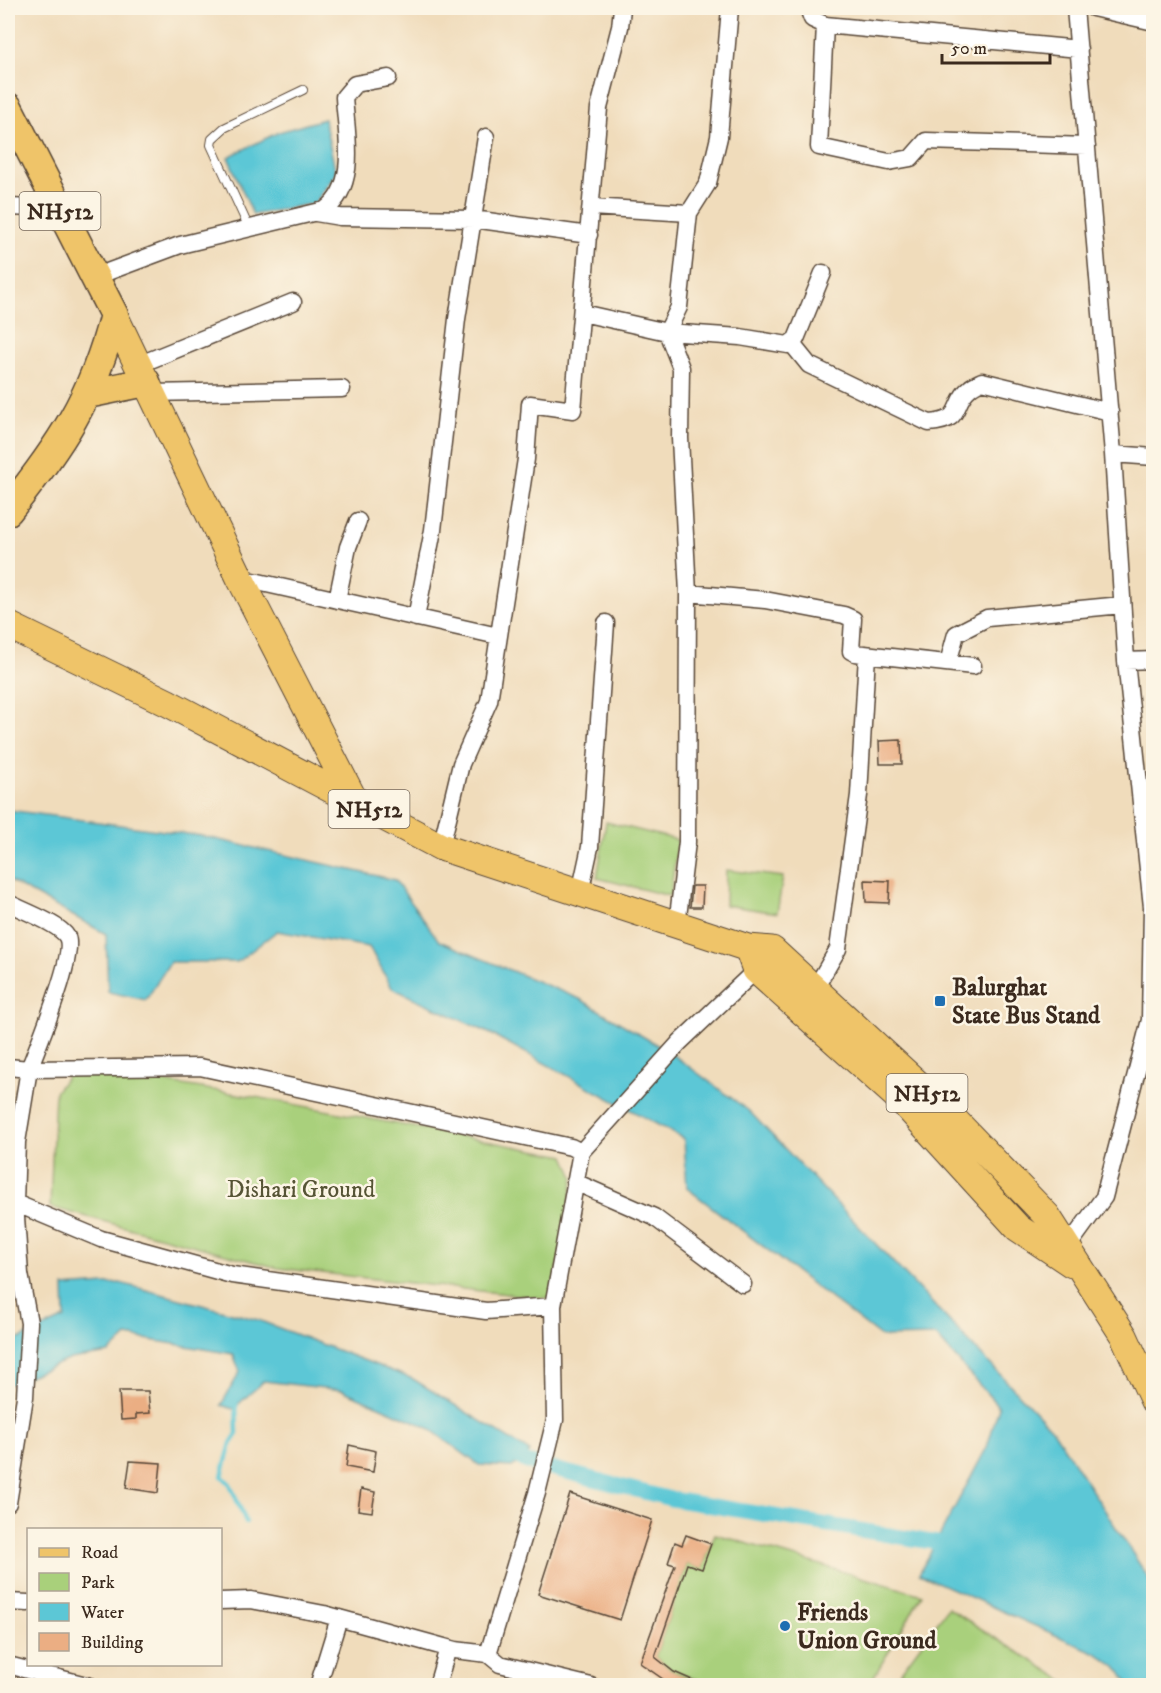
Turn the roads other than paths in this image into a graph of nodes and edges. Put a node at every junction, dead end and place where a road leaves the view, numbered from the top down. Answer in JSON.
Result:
{"nodes":[{"id":1,"x":622,"y":8,"type":"edge"},
{"id":2,"x":730,"y":8,"type":"edge"},
{"id":3,"x":808,"y":8,"type":"edge"},
{"id":4,"x":1075,"y":8,"type":"edge"},
{"id":5,"x":1093,"y":8,"type":"edge"},
{"id":6,"x":1153,"y":8,"type":"edge"},
{"id":7,"x":1153,"y":22,"type":"edge"},
{"id":8,"x":825,"y":25,"type":"junction"},
{"id":9,"x":1079,"y":49,"type":"junction"},
{"id":10,"x":388,"y":78,"type":"dead end"},
{"id":11,"x":303,"y":90,"type":"dead end"},
{"id":12,"x":8,"y":107,"type":"edge"},
{"id":13,"x":486,"y":137,"type":"dead end"},
{"id":14,"x":1087,"y":146,"type":"junction"},
{"id":15,"x":8,"y":207,"type":"edge"},
{"id":16,"x":591,"y":207,"type":"junction"},
{"id":17,"x":59,"y":209,"type":"junction"},
{"id":18,"x":316,"y":213,"type":"junction"},
{"id":19,"x":689,"y":213,"type":"junction"},
{"id":20,"x":473,"y":219,"type":"junction"},
{"id":21,"x":249,"y":228,"type":"junction"},
{"id":22,"x":589,"y":235,"type":"junction"},
{"id":23,"x":822,"y":273,"type":"dead end"},
{"id":24,"x":94,"y":277,"type":"junction"},
{"id":25,"x":292,"y":302,"type":"dead end"},
{"id":26,"x":582,"y":313,"type":"junction"},
{"id":27,"x":114,"y":315,"type":"junction"},
{"id":28,"x":668,"y":332,"type":"junction"},
{"id":29,"x":792,"y":344,"type":"junction"},
{"id":30,"x":145,"y":380,"type":"junction"},
{"id":31,"x":342,"y":389,"type":"dead end"},
{"id":32,"x":87,"y":394,"type":"junction"},
{"id":33,"x":1110,"y":412,"type":"junction"},
{"id":34,"x":1113,"y":454,"type":"junction"},
{"id":35,"x":1154,"y":458,"type":"edge"},
{"id":36,"x":8,"y":511,"type":"edge"},
{"id":37,"x":358,"y":521,"type":"dead end"},
{"id":38,"x":240,"y":578,"type":"junction"},
{"id":39,"x":688,"y":592,"type":"junction"},
{"id":40,"x":337,"y":600,"type":"junction"},
{"id":41,"x":1122,"y":606,"type":"junction"},
{"id":42,"x":416,"y":618,"type":"junction"},
{"id":43,"x":606,"y":623,"type":"dead end"},
{"id":44,"x":8,"y":625,"type":"edge"},
{"id":45,"x":498,"y":636,"type":"junction"},
{"id":46,"x":867,"y":655,"type":"junction"},
{"id":47,"x":1154,"y":660,"type":"edge"},
{"id":48,"x":1126,"y":661,"type":"junction"},
{"id":49,"x":948,"y":663,"type":"junction"},
{"id":50,"x":973,"y":666,"type":"dead end"},
{"id":51,"x":356,"y":802,"type":"junction"},
{"id":52,"x":441,"y":847,"type":"junction"},
{"id":53,"x":580,"y":893,"type":"junction"},
{"id":54,"x":8,"y":905,"type":"edge"},
{"id":55,"x":677,"y":925,"type":"junction"},
{"id":56,"x":752,"y":959,"type":"junction"},
{"id":57,"x":816,"y":987,"type":"junction"},
{"id":58,"x":1152,"y":1020,"type":"edge"},
{"id":59,"x":8,"y":1067,"type":"edge"},
{"id":60,"x":29,"y":1069,"type":"junction"},
{"id":61,"x":581,"y":1152,"type":"junction"},
{"id":62,"x":575,"y":1182,"type":"junction"},
{"id":63,"x":15,"y":1203,"type":"junction"},
{"id":64,"x":1074,"y":1259,"type":"junction"},
{"id":65,"x":14,"y":1274,"type":"edge"},
{"id":66,"x":743,"y":1284,"type":"dead end"},
{"id":67,"x":553,"y":1306,"type":"junction"},
{"id":68,"x":1154,"y":1401,"type":"edge"},
{"id":69,"x":8,"y":1503,"type":"edge"},
{"id":70,"x":222,"y":1601,"type":"edge"},
{"id":71,"x":8,"y":1602,"type":"edge"},
{"id":72,"x":27,"y":1603,"type":"edge"},
{"id":73,"x":339,"y":1618,"type":"junction"},
{"id":74,"x":448,"y":1648,"type":"junction"},
{"id":75,"x":488,"y":1654,"type":"junction"},
{"id":76,"x":8,"y":1665,"type":"edge"},
{"id":77,"x":90,"y":1686,"type":"edge"},
{"id":78,"x":318,"y":1686,"type":"edge"},
{"id":79,"x":437,"y":1686,"type":"edge"},
{"id":80,"x":591,"y":1686,"type":"edge"}],
"edges":[{"from":1,"to":16,"type":"street"},
{"from":2,"to":19,"type":"street"},
{"from":3,"to":8,"type":"street"},
{"from":4,"to":9,"type":"street"},
{"from":5,"to":7,"type":"street"},
{"from":6,"to":7,"type":"street"},
{"from":8,"to":9,"type":"street"},
{"from":8,"to":14,"type":"street"},
{"from":9,"to":14,"type":"street"},
{"from":10,"to":18,"type":"street"},
{"from":11,"to":21,"type":"lane"},
{"from":12,"to":17,"type":"highway","number":"NH512"},
{"from":13,"to":20,"type":"street"},
{"from":14,"to":33,"type":"street"},
{"from":15,"to":17,"type":"street"},
{"from":16,"to":19,"type":"street"},
{"from":16,"to":22,"type":"street"},
{"from":17,"to":24,"type":"highway","number":"NH512"},
{"from":18,"to":20,"type":"street"},
{"from":18,"to":21,"type":"street"},
{"from":19,"to":28,"type":"street"},
{"from":20,"to":22,"type":"street"},
{"from":20,"to":42,"type":"street"},
{"from":21,"to":24,"type":"street"},
{"from":22,"to":26,"type":"street"},
{"from":23,"to":29,"type":"street"},
{"from":24,"to":27,"type":"highway","number":"NH512"},
{"from":25,"to":30,"type":"street"},
{"from":26,"to":28,"type":"street"},
{"from":26,"to":45,"type":"street"},
{"from":27,"to":30,"type":"main road"},
{"from":27,"to":32,"type":"highway"},
{"from":28,"to":29,"type":"street"},
{"from":28,"to":39,"type":"street"},
{"from":29,"to":33,"type":"street"},
{"from":30,"to":31,"type":"street"},
{"from":30,"to":32,"type":"highway"},
{"from":30,"to":38,"type":"main road"},
{"from":32,"to":36,"type":"highway"},
{"from":33,"to":34,"type":"street"},
{"from":34,"to":35,"type":"street"},
{"from":34,"to":41,"type":"street"},
{"from":37,"to":40,"type":"street"},
{"from":38,"to":40,"type":"street"},
{"from":38,"to":51,"type":"main road"},
{"from":39,"to":46,"type":"street"},
{"from":39,"to":55,"type":"street"},
{"from":40,"to":42,"type":"street"},
{"from":41,"to":48,"type":"street"},
{"from":41,"to":49,"type":"street"},
{"from":42,"to":45,"type":"street"},
{"from":43,"to":53,"type":"street"},
{"from":44,"to":51,"type":"main road","number":"NH512"},
{"from":45,"to":52,"type":"street"},
{"from":46,"to":49,"type":"street"},
{"from":46,"to":57,"type":"street"},
{"from":47,"to":48,"type":"street"},
{"from":48,"to":58,"type":"street"},
{"from":49,"to":50,"type":"street"},
{"from":51,"to":52,"type":"main road","number":"NH512"},
{"from":52,"to":53,"type":"main road","number":"NH512"},
{"from":53,"to":55,"type":"main road","number":"NH512"},
{"from":54,"to":60,"type":"street"},
{"from":55,"to":56,"type":"main road","number":"NH512"},
{"from":56,"to":57,"type":"main road","number":"NH512"},
{"from":56,"to":61,"type":"street"},
{"from":56,"to":64,"type":"main road"},
{"from":57,"to":64,"type":"main road","number":"NH512"},
{"from":58,"to":64,"type":"street"},
{"from":59,"to":60,"type":"street"},
{"from":60,"to":61,"type":"street"},
{"from":60,"to":63,"type":"street"},
{"from":61,"to":62,"type":"street"},
{"from":62,"to":66,"type":"street"},
{"from":62,"to":67,"type":"street"},
{"from":63,"to":65,"type":"street"},
{"from":63,"to":67,"type":"street"},
{"from":64,"to":68,"type":"main road","number":"NH512"},
{"from":65,"to":69,"type":"street"},
{"from":67,"to":75,"type":"street"},
{"from":70,"to":73,"type":"street"},
{"from":71,"to":72,"type":"street"},
{"from":73,"to":74,"type":"street"},
{"from":73,"to":78,"type":"street"},
{"from":74,"to":75,"type":"street"},
{"from":74,"to":79,"type":"street"},
{"from":75,"to":80,"type":"street"},
{"from":76,"to":77,"type":"street"}]}
